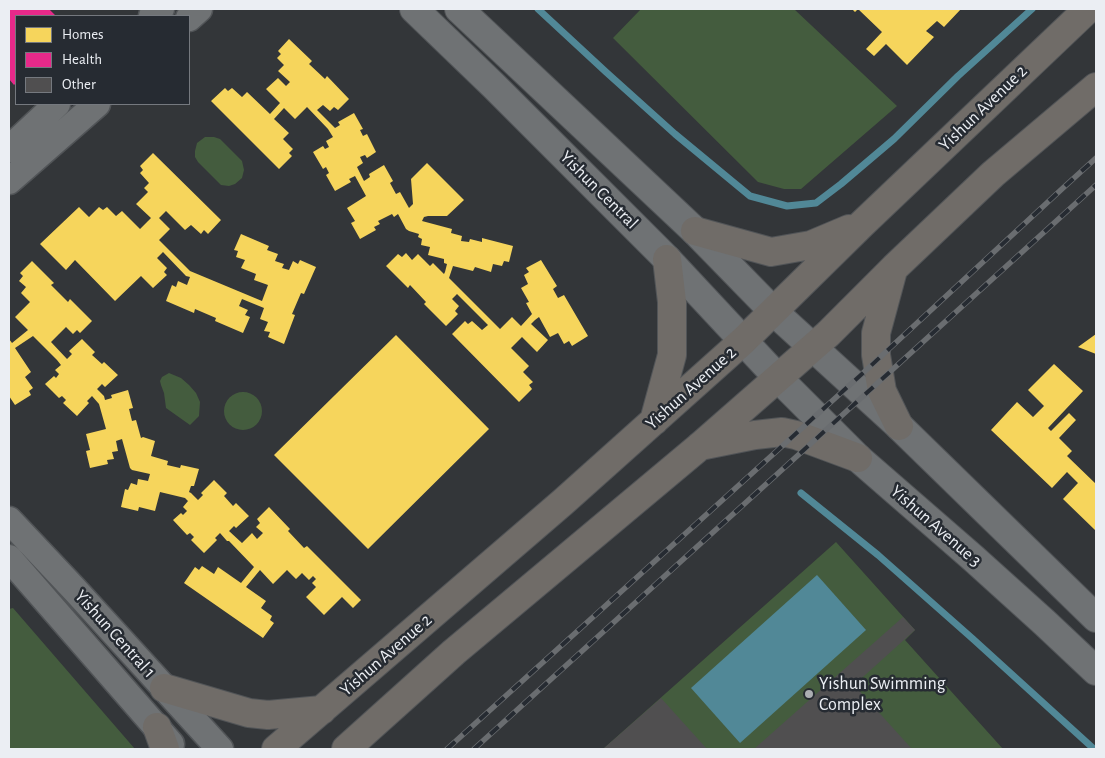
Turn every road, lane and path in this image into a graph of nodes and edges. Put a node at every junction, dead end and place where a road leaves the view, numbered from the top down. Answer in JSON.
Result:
{"nodes":[{"id":1,"x":414,"y":9,"type":"edge"},
{"id":2,"x":459,"y":9,"type":"edge"},
{"id":3,"x":1088,"y":9,"type":"edge"},
{"id":4,"x":1096,"y":87,"type":"edge"},
{"id":5,"x":56,"y":105,"type":"edge"},
{"id":6,"x":96,"y":105,"type":"edge"},
{"id":7,"x":9,"y":149,"type":"edge"},
{"id":8,"x":9,"y":181,"type":"edge"},
{"id":9,"x":862,"y":224,"type":"junction"},
{"id":10,"x":696,"y":231,"type":"junction"},
{"id":11,"x":667,"y":259,"type":"junction"},
{"id":12,"x":894,"y":268,"type":"junction"},
{"id":13,"x":773,"y":311,"type":"junction"},
{"id":14,"x":743,"y":341,"type":"junction"},
{"id":15,"x":812,"y":347,"type":"junction"},
{"id":16,"x":778,"y":378,"type":"junction"},
{"id":17,"x":654,"y":421,"type":"junction"},
{"id":18,"x":898,"y":426,"type":"junction"},
{"id":19,"x":699,"y":447,"type":"junction"},
{"id":20,"x":858,"y":458,"type":"junction"},
{"id":21,"x":9,"y":520,"type":"edge"},
{"id":22,"x":9,"y":558,"type":"edge"},
{"id":23,"x":1096,"y":618,"type":"edge"},
{"id":24,"x":1096,"y":671,"type":"edge"},
{"id":25,"x":164,"y":688,"type":"junction"},
{"id":26,"x":322,"y":710,"type":"junction"},
{"id":27,"x":161,"y":738,"type":"edge"},
{"id":28,"x":176,"y":749,"type":"edge"},
{"id":29,"x":220,"y":749,"type":"edge"},
{"id":30,"x":276,"y":749,"type":"edge"},
{"id":31,"x":346,"y":749,"type":"edge"}],
"edges":[{"from":1,"to":11,"type":"main road","name":"Yishun Central"},
{"from":2,"to":10,"type":"main road","name":"Yishun Central"},
{"from":3,"to":9,"type":"main road","name":"Yishun Avenue 2"},
{"from":4,"to":12,"type":"main road"},
{"from":5,"to":7,"type":"street"},
{"from":6,"to":8,"type":"street"},
{"from":9,"to":10,"type":"main road"},
{"from":9,"to":13,"type":"main road","name":"Yishun Avenue 2"},
{"from":10,"to":13,"type":"main road","name":"Yishun Central"},
{"from":11,"to":14,"type":"main road","name":"Yishun Central"},
{"from":11,"to":17,"type":"main road"},
{"from":12,"to":15,"type":"main road"},
{"from":12,"to":18,"type":"main road"},
{"from":13,"to":14,"type":"main road","name":"Yishun Avenue 2"},
{"from":13,"to":15,"type":"main road","name":"Yishun Central"},
{"from":14,"to":16,"type":"main road","name":"Yishun Central"},
{"from":14,"to":17,"type":"main road","name":"Yishun Avenue 2"},
{"from":15,"to":16,"type":"main road"},
{"from":15,"to":18,"type":"main road"},
{"from":16,"to":19,"type":"main road"},
{"from":16,"to":20,"type":"main road","name":"Yishun Avenue 3"},
{"from":17,"to":26,"type":"main road","name":"Yishun Avenue 2"},
{"from":18,"to":23,"type":"main road"},
{"from":19,"to":20,"type":"main road"},
{"from":19,"to":31,"type":"main road"},
{"from":20,"to":24,"type":"main road","name":"Yishun Avenue 3"},
{"from":21,"to":25,"type":"street","name":"Yishun Central 1"},
{"from":22,"to":27,"type":"street","name":"Yishun Central 1"},
{"from":25,"to":26,"type":"main road"},
{"from":25,"to":29,"type":"street","name":"Yishun Central 1"},
{"from":26,"to":30,"type":"main road","name":"Yishun Avenue 2"},
{"from":27,"to":28,"type":"street","name":"Yishun Central 1"}]}
